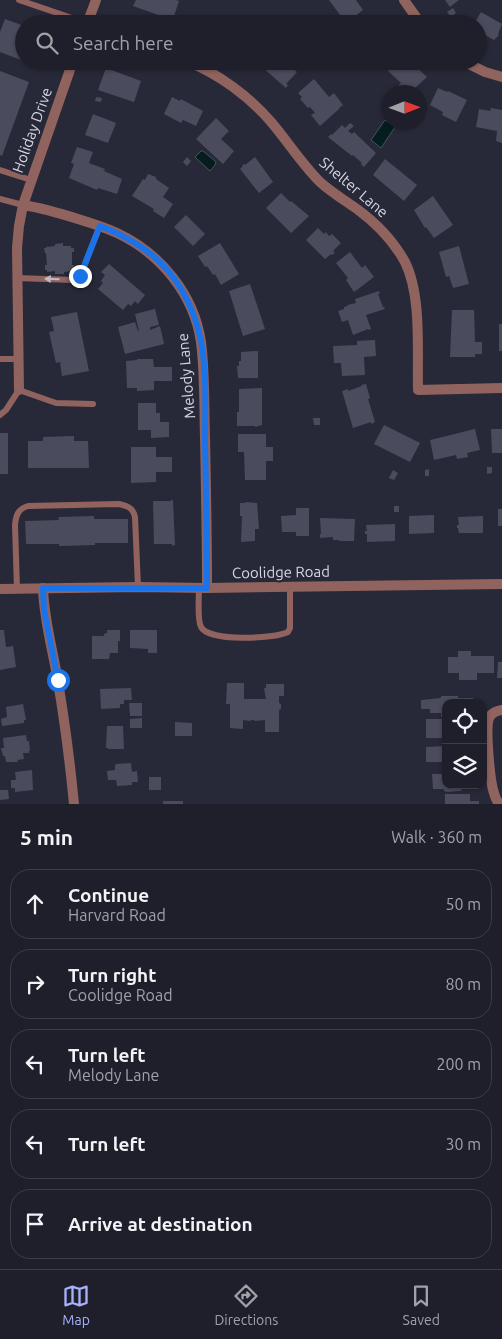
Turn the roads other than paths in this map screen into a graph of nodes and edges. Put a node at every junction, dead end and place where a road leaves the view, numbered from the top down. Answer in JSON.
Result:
{"nodes":[{"id":1,"x":19,"y":0,"type":"edge"},
{"id":2,"x":96,"y":0,"type":"edge"},
{"id":3,"x":404,"y":0,"type":"edge"},
{"id":4,"x":63,"y":15,"type":"edge"},
{"id":5,"x":90,"y":15,"type":"edge"},
{"id":6,"x":415,"y":15,"type":"edge"},
{"id":7,"x":70,"y":70,"type":"edge"},
{"id":8,"x":204,"y":70,"type":"edge"},
{"id":9,"x":481,"y":70,"type":"edge"},
{"id":10,"x":502,"y":76,"type":"edge"},
{"id":11,"x":0,"y":170,"type":"edge"},
{"id":12,"x":30,"y":180,"type":"junction"},
{"id":13,"x":0,"y":199,"type":"edge"},
{"id":14,"x":23,"y":205,"type":"junction"},
{"id":15,"x":100,"y":226,"type":"junction"},
{"id":16,"x":17,"y":278,"type":"junction"},
{"id":17,"x":0,"y":359,"type":"edge"},
{"id":18,"x":18,"y":359,"type":"junction"},
{"id":19,"x":502,"y":388,"type":"edge"},
{"id":20,"x":19,"y":390,"type":"junction"},
{"id":21,"x":93,"y":404,"type":"dead end"},
{"id":22,"x":0,"y":415,"type":"edge"},
{"id":23,"x":502,"y":584,"type":"edge"},
{"id":24,"x":43,"y":588,"type":"junction"},
{"id":25,"x":138,"y":588,"type":"junction"},
{"id":26,"x":203,"y":588,"type":"junction"},
{"id":27,"x":290,"y":588,"type":"junction"},
{"id":28,"x":0,"y":589,"type":"edge"},
{"id":29,"x":17,"y":589,"type":"junction"},
{"id":30,"x":502,"y":710,"type":"edge"},
{"id":31,"x":74,"y":804,"type":"edge"},
{"id":32,"x":499,"y":804,"type":"edge"}],
"edges":[{"from":1,"to":4,"type":"lane"},
{"from":2,"to":5,"type":"street"},
{"from":3,"to":6,"type":"street"},
{"from":7,"to":12,"type":"street","name":"Holiday Drive"},
{"from":8,"to":19,"type":"street","name":"Shelter Lane"},
{"from":9,"to":10,"type":"street"},
{"from":11,"to":12,"type":"lane"},
{"from":12,"to":14,"type":"street","name":"Holiday Drive"},
{"from":13,"to":14,"type":"lane"},
{"from":14,"to":15,"type":"street","name":"Melody Lane"},
{"from":14,"to":16,"type":"street","name":"Holiday Drive"},
{"from":15,"to":16,"type":"lane","one_way":true},
{"from":15,"to":26,"type":"street","name":"Melody Lane"},
{"from":16,"to":18,"type":"street","name":"Holiday Drive"},
{"from":17,"to":18,"type":"lane"},
{"from":18,"to":20,"type":"street","name":"Holiday Drive"},
{"from":20,"to":21,"type":"lane"},
{"from":20,"to":22,"type":"lane"},
{"from":23,"to":27,"type":"street","name":"Coolidge Road"},
{"from":24,"to":25,"type":"street","name":"Coolidge Road"},
{"from":24,"to":29,"type":"street","name":"Coolidge Road"},
{"from":24,"to":31,"type":"street"},
{"from":25,"to":26,"type":"street","name":"Coolidge Road"},
{"from":25,"to":29,"type":"lane"},
{"from":26,"to":27,"type":"street","name":"Coolidge Road"},
{"from":26,"to":27,"type":"lane"},
{"from":28,"to":29,"type":"street","name":"Coolidge Road"},
{"from":30,"to":32,"type":"street"}]}
